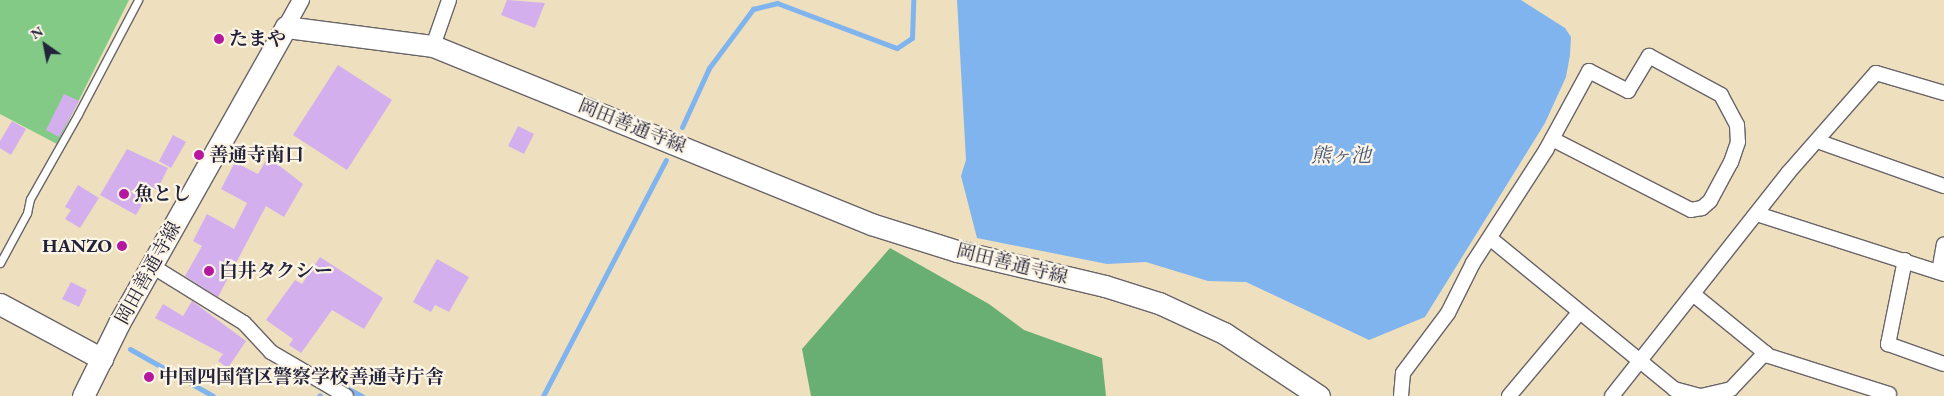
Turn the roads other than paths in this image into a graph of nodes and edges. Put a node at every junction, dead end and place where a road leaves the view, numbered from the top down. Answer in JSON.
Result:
{"nodes":[{"id":1,"x":138,"y":0,"type":"edge"},
{"id":2,"x":301,"y":0,"type":"edge"},
{"id":3,"x":449,"y":0,"type":"edge"},
{"id":4,"x":286,"y":27,"type":"junction"},
{"id":5,"x":433,"y":46,"type":"junction"},
{"id":6,"x":1944,"y":93,"type":"edge"},
{"id":7,"x":1552,"y":139,"type":"junction"},
{"id":8,"x":1817,"y":141,"type":"junction"},
{"id":9,"x":1944,"y":186,"type":"edge"},
{"id":10,"x":1757,"y":214,"type":"junction"},
{"id":11,"x":1491,"y":239,"type":"junction"},
{"id":12,"x":1944,"y":244,"type":"edge"},
{"id":13,"x":1904,"y":260,"type":"junction"},
{"id":14,"x":0,"y":262,"type":"edge"},
{"id":15,"x":152,"y":266,"type":"junction"},
{"id":16,"x":1941,"y":273,"type":"edge"},
{"id":17,"x":1693,"y":294,"type":"junction"},
{"id":18,"x":0,"y":304,"type":"edge"},
{"id":19,"x":1579,"y":314,"type":"junction"},
{"id":20,"x":1765,"y":353,"type":"junction"},
{"id":21,"x":102,"y":359,"type":"junction"},
{"id":22,"x":1639,"y":362,"type":"junction"},
{"id":23,"x":1944,"y":364,"type":"edge"},
{"id":24,"x":1879,"y":393,"type":"edge"},
{"id":25,"x":83,"y":396,"type":"edge"},
{"id":26,"x":346,"y":396,"type":"edge"},
{"id":27,"x":1319,"y":396,"type":"edge"},
{"id":28,"x":1401,"y":396,"type":"edge"},
{"id":29,"x":1509,"y":396,"type":"edge"},
{"id":30,"x":1612,"y":396,"type":"edge"}],
"edges":[{"from":1,"to":14,"type":"lane"},
{"from":2,"to":4,"type":"street"},
{"from":3,"to":5,"type":"street"},
{"from":4,"to":5,"type":"main road","name":"岡田善通寺線"},
{"from":4,"to":15,"type":"main road","name":"岡田善通寺線"},
{"from":5,"to":27,"type":"main road","name":"岡田善通寺線"},
{"from":6,"to":8,"type":"street"},
{"from":7,"to":7,"type":"street"},
{"from":7,"to":11,"type":"street"},
{"from":8,"to":9,"type":"street"},
{"from":8,"to":10,"type":"street"},
{"from":10,"to":13,"type":"street"},
{"from":10,"to":17,"type":"street"},
{"from":11,"to":19,"type":"street"},
{"from":11,"to":28,"type":"street"},
{"from":12,"to":16,"type":"street"},
{"from":13,"to":16,"type":"street"},
{"from":13,"to":23,"type":"street"},
{"from":15,"to":21,"type":"main road","name":"岡田善通寺線"},
{"from":15,"to":26,"type":"street"},
{"from":17,"to":20,"type":"street"},
{"from":17,"to":22,"type":"street"},
{"from":18,"to":21,"type":"main road"},
{"from":19,"to":22,"type":"street"},
{"from":19,"to":29,"type":"street"},
{"from":20,"to":22,"type":"street"},
{"from":20,"to":24,"type":"street"},
{"from":21,"to":25,"type":"main road","name":"岡田善通寺線"},
{"from":22,"to":30,"type":"street"}]}
